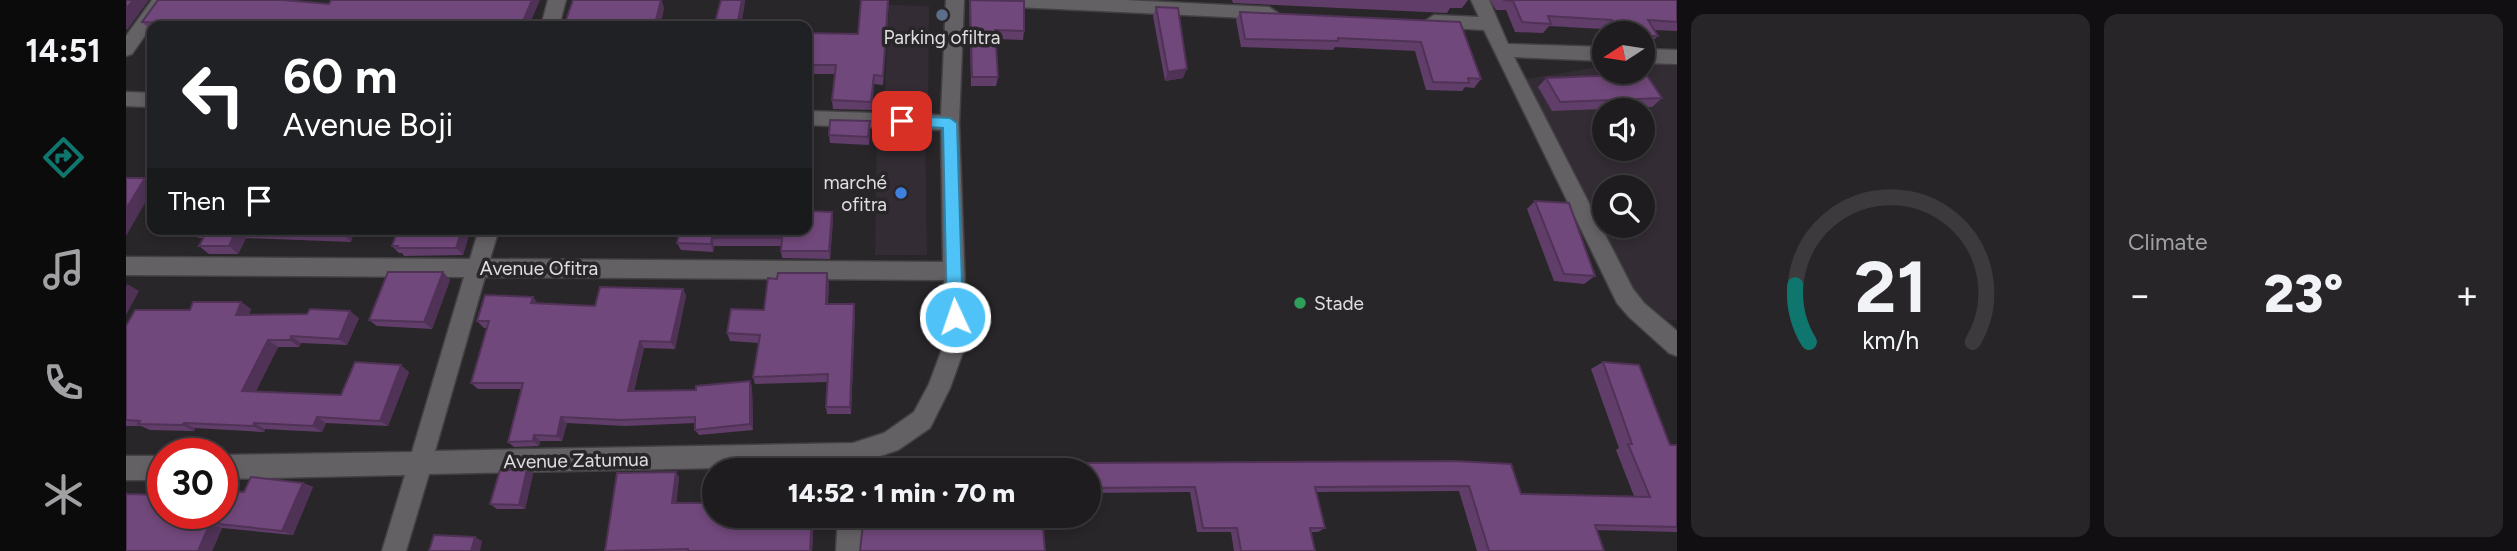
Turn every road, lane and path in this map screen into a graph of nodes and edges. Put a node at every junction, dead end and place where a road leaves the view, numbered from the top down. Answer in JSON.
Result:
{"nodes":[{"id":1,"x":161,"y":0,"type":"edge"},
{"id":2,"x":558,"y":0,"type":"edge"},
{"id":3,"x":955,"y":0,"type":"edge"},
{"id":4,"x":996,"y":0,"type":"edge"},
{"id":5,"x":1480,"y":0,"type":"edge"},
{"id":6,"x":1285,"y":14,"type":"edge"},
{"id":7,"x":1422,"y":20,"type":"edge"},
{"id":8,"x":552,"y":21,"type":"edge"},
{"id":9,"x":1491,"y":24,"type":"junction"},
{"id":10,"x":126,"y":49,"type":"edge"},
{"id":11,"x":1502,"y":50,"type":"junction"},
{"id":12,"x":1592,"y":53,"type":"edge"},
{"id":13,"x":1656,"y":56,"type":"edge"},
{"id":14,"x":1677,"y":57,"type":"edge"},
{"id":15,"x":126,"y":99,"type":"edge"},
{"id":16,"x":147,"y":100,"type":"edge"},
{"id":17,"x":812,"y":118,"type":"edge"},
{"id":18,"x":950,"y":123,"type":"junction"},
{"id":19,"x":487,"y":235,"type":"edge"},
{"id":20,"x":126,"y":266,"type":"edge"},
{"id":21,"x":478,"y":268,"type":"junction"},
{"id":22,"x":953,"y":271,"type":"junction"},
{"id":23,"x":1677,"y":346,"type":"edge"},
{"id":24,"x":860,"y":458,"type":"edge"},
{"id":25,"x":702,"y":462,"type":"edge"},
{"id":26,"x":419,"y":463,"type":"junction"},
{"id":27,"x":238,"y":467,"type":"edge"},
{"id":28,"x":126,"y":468,"type":"edge"},
{"id":29,"x":147,"y":468,"type":"edge"},
{"id":30,"x":849,"y":528,"type":"edge"},
{"id":31,"x":394,"y":551,"type":"edge"},
{"id":32,"x":848,"y":551,"type":"edge"}],
"edges":[{"from":1,"to":10,"type":"street"},
{"from":2,"to":8,"type":"street"},
{"from":3,"to":18,"type":"street"},
{"from":4,"to":6,"type":"street"},
{"from":5,"to":9,"type":"street"},
{"from":7,"to":9,"type":"street"},
{"from":9,"to":11,"type":"street"},
{"from":11,"to":12,"type":"street"},
{"from":11,"to":23,"type":"street"},
{"from":13,"to":14,"type":"street"},
{"from":15,"to":16,"type":"street"},
{"from":17,"to":18,"type":"street"},
{"from":18,"to":22,"type":"street"},
{"from":19,"to":21,"type":"street"},
{"from":20,"to":21,"type":"street","name":"Avenue Ofitra"},
{"from":21,"to":22,"type":"street","name":"Avenue Ofitra"},
{"from":21,"to":26,"type":"street"},
{"from":22,"to":24,"type":"street","name":"Avenue Zatumua"},
{"from":25,"to":26,"type":"street","name":"Avenue Zatumua"},
{"from":26,"to":27,"type":"street","name":"Avenue Zatumua"},
{"from":26,"to":31,"type":"street"},
{"from":28,"to":29,"type":"street"},
{"from":30,"to":32,"type":"street"}]}
